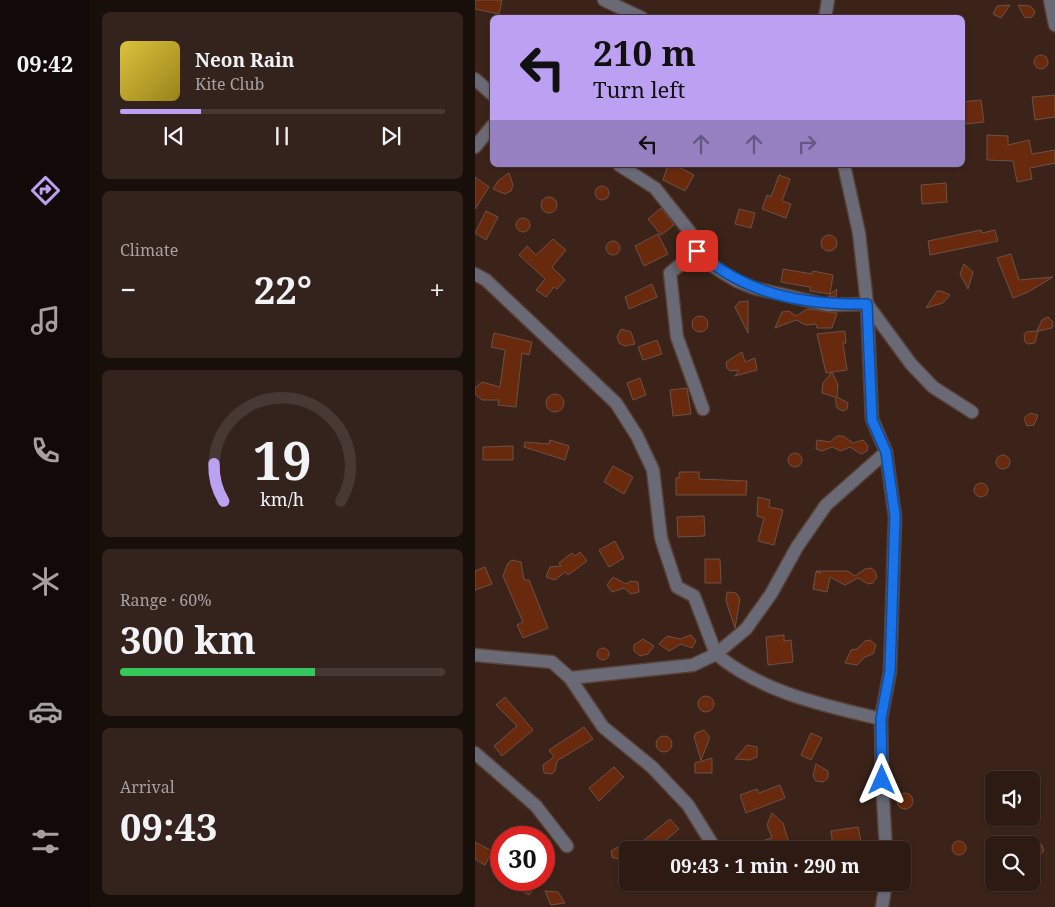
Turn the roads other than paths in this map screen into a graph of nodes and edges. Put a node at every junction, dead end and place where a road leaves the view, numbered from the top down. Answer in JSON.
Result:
{"nodes":[{"id":1,"x":604,"y":0,"type":"edge"},
{"id":2,"x":828,"y":0,"type":"edge"},
{"id":3,"x":1050,"y":0,"type":"edge"},
{"id":4,"x":636,"y":15,"type":"edge"},
{"id":5,"x":826,"y":15,"type":"edge"},
{"id":6,"x":1055,"y":25,"type":"edge"},
{"id":7,"x":475,"y":79,"type":"edge"},
{"id":8,"x":490,"y":93,"type":"edge"},
{"id":9,"x":490,"y":129,"type":"edge"},
{"id":10,"x":475,"y":147,"type":"edge"},
{"id":11,"x":622,"y":167,"type":"edge"},
{"id":12,"x":844,"y":167,"type":"edge"},
{"id":13,"x":697,"y":251,"type":"junction"},
{"id":14,"x":475,"y":274,"type":"edge"},
{"id":15,"x":867,"y":304,"type":"junction"},
{"id":16,"x":703,"y":409,"type":"dead end"},
{"id":17,"x":972,"y":412,"type":"dead end"},
{"id":18,"x":886,"y":452,"type":"junction"},
{"id":19,"x":716,"y":654,"type":"junction"},
{"id":20,"x":475,"y":655,"type":"edge"},
{"id":21,"x":570,"y":678,"type":"junction"},
{"id":22,"x":881,"y":719,"type":"junction"},
{"id":23,"x":475,"y":753,"type":"edge"},
{"id":24,"x":710,"y":841,"type":"edge"},
{"id":25,"x":885,"y":841,"type":"edge"},
{"id":26,"x":567,"y":846,"type":"dead end"},
{"id":27,"x":885,"y":891,"type":"edge"},
{"id":28,"x":882,"y":907,"type":"edge"}],
"edges":[{"from":1,"to":4,"type":"street"},
{"from":2,"to":5,"type":"street"},
{"from":3,"to":6,"type":"street"},
{"from":7,"to":8,"type":"street"},
{"from":9,"to":10,"type":"street"},
{"from":11,"to":13,"type":"street"},
{"from":12,"to":15,"type":"street"},
{"from":13,"to":15,"type":"street"},
{"from":13,"to":16,"type":"street"},
{"from":14,"to":19,"type":"street"},
{"from":15,"to":17,"type":"street"},
{"from":15,"to":18,"type":"street"},
{"from":18,"to":19,"type":"street"},
{"from":18,"to":22,"type":"street"},
{"from":19,"to":21,"type":"street"},
{"from":19,"to":22,"type":"street"},
{"from":20,"to":21,"type":"street"},
{"from":21,"to":24,"type":"street"},
{"from":22,"to":25,"type":"street"},
{"from":23,"to":26,"type":"street"},
{"from":27,"to":28,"type":"street"}]}
